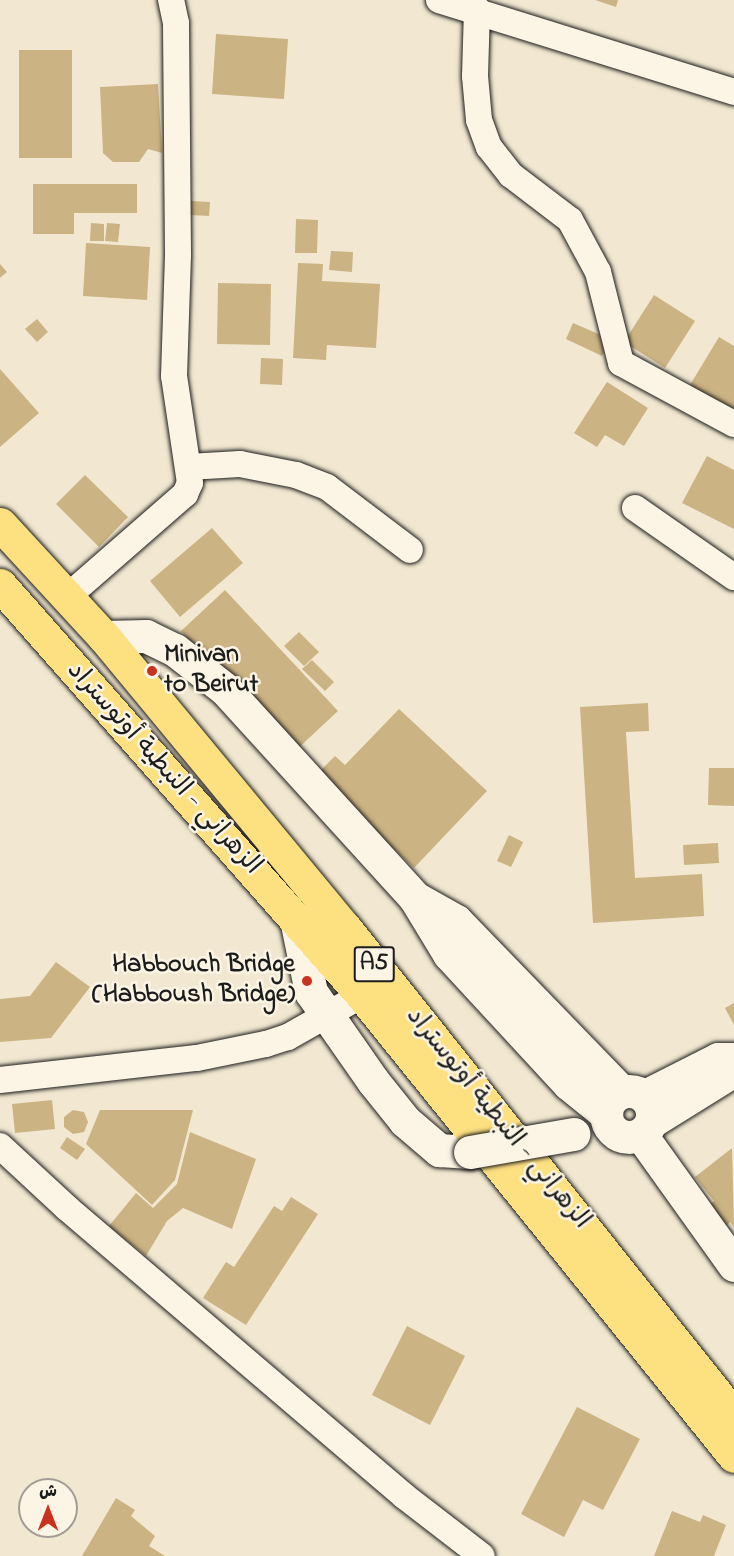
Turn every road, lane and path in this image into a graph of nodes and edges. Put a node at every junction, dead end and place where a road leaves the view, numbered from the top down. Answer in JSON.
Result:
{"nodes":[{"id":1,"x":171,"y":0,"type":"edge"},
{"id":2,"x":439,"y":0,"type":"edge"},
{"id":3,"x":477,"y":9,"type":"junction"},
{"id":4,"x":734,"y":92,"type":"edge"},
{"id":5,"x":734,"y":424,"type":"edge"},
{"id":6,"x":188,"y":467,"type":"junction"},
{"id":7,"x":635,"y":508,"type":"dead end"},
{"id":8,"x":0,"y":524,"type":"edge"},
{"id":9,"x":410,"y":550,"type":"dead end"},
{"id":10,"x":734,"y":577,"type":"edge"},
{"id":11,"x":0,"y":585,"type":"edge"},
{"id":12,"x":67,"y":597,"type":"junction"},
{"id":13,"x":104,"y":637,"type":"junction"},
{"id":14,"x":296,"y":919,"type":"junction"},
{"id":15,"x":362,"y":995,"type":"junction"},
{"id":16,"x":324,"y":1016,"type":"junction"},
{"id":17,"x":734,"y":1059,"type":"edge"},
{"id":18,"x":734,"y":1070,"type":"edge"},
{"id":19,"x":0,"y":1080,"type":"edge"},
{"id":20,"x":629,"y":1114,"type":"junction"},
{"id":21,"x":0,"y":1146,"type":"edge"},
{"id":22,"x":734,"y":1265,"type":"edge"},
{"id":23,"x":734,"y":1416,"type":"edge"},
{"id":24,"x":734,"y":1456,"type":"edge"},
{"id":25,"x":482,"y":1556,"type":"edge"}],
"edges":[{"from":1,"to":6,"type":"street"},
{"from":2,"to":3,"type":"street"},
{"from":3,"to":4,"type":"street"},
{"from":3,"to":5,"type":"street"},
{"from":6,"to":9,"type":"street"},
{"from":6,"to":12,"type":"street"},
{"from":7,"to":10,"type":"street"},
{"from":8,"to":12,"type":"highway","name":"الزهراني - النبطية أوتوستراد","number":"A5"},
{"from":11,"to":14,"type":"highway","name":"الزهراني - النبطية أوتوستراد","number":"A5"},
{"from":12,"to":13,"type":"highway","name":"الزهراني - النبطية أوتوستراد","number":"A5"},
{"from":13,"to":20,"type":"main road"},
{"from":13,"to":23,"type":"highway","name":"الزهراني - النبطية أوتوستراد","number":"A5"},
{"from":14,"to":15,"type":"highway","name":"الزهراني - النبطية أوتوستراد","number":"A5"},
{"from":14,"to":16,"type":"main road"},
{"from":15,"to":16,"type":"street"},
{"from":15,"to":24,"type":"highway","name":"الزهراني - النبطية أوتوستراد","number":"A5"},
{"from":16,"to":19,"type":"street"},
{"from":16,"to":20,"type":"main road","bridge":true},
{"from":17,"to":20,"type":"main road"},
{"from":18,"to":20,"type":"main road"},
{"from":20,"to":22,"type":"main road"},
{"from":21,"to":25,"type":"street"}]}
